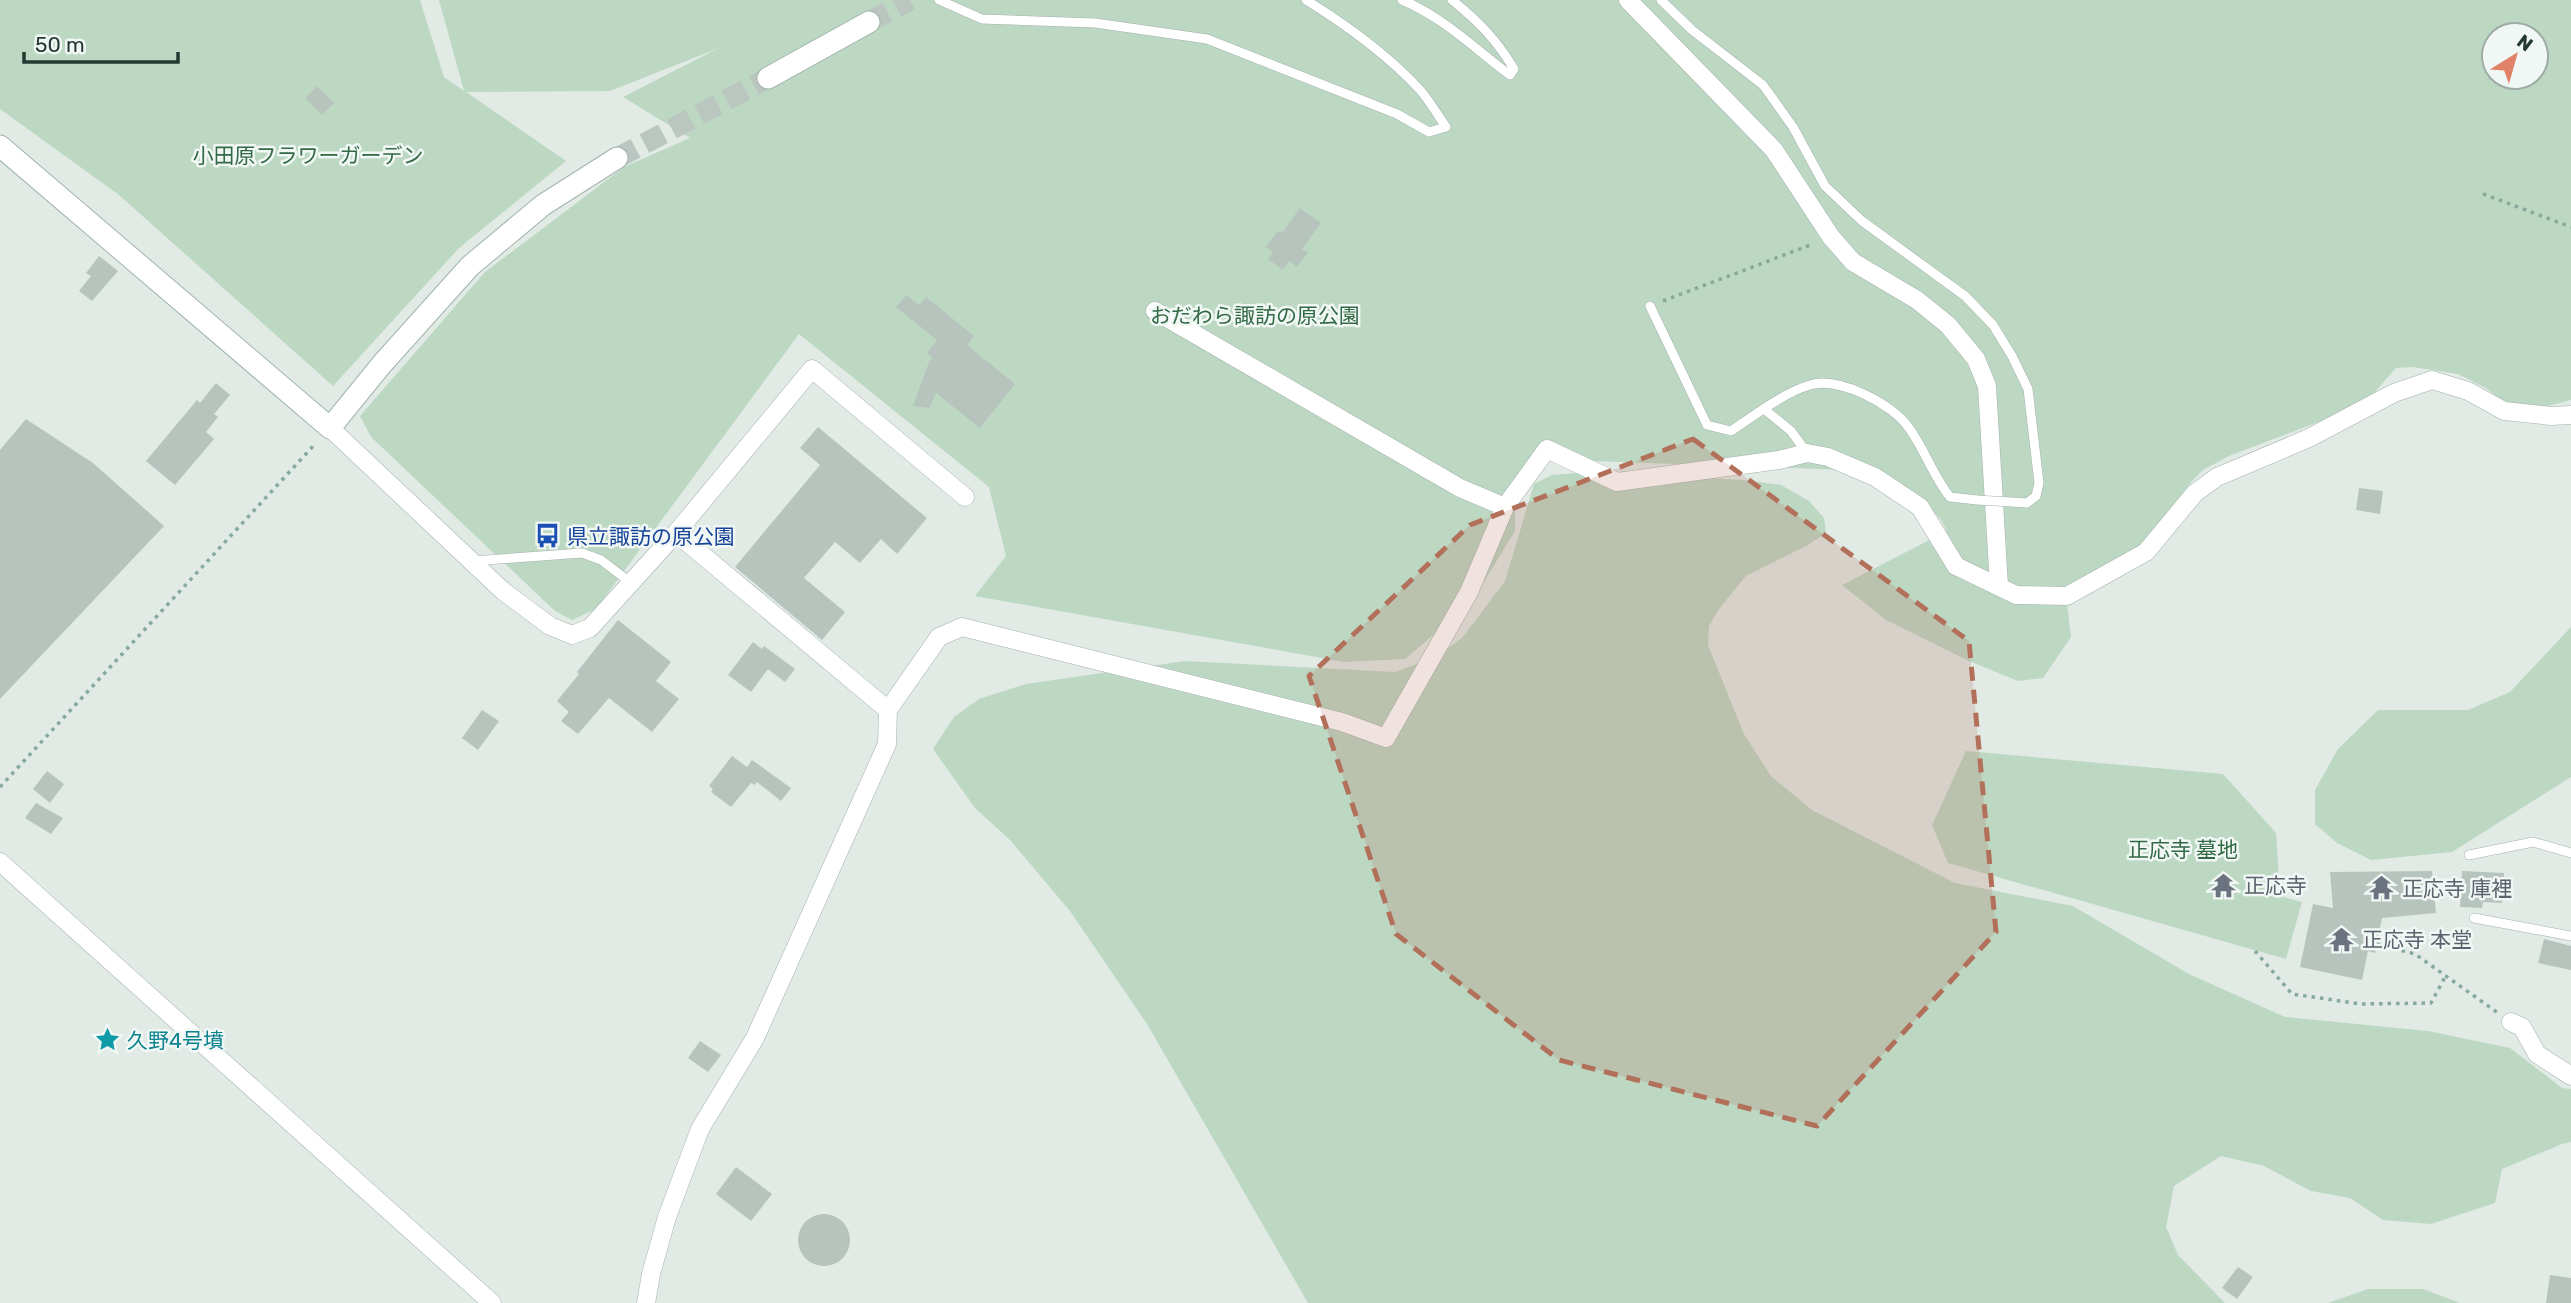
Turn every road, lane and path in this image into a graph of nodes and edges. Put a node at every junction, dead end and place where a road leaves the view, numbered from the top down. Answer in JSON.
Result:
{"nodes":[{"id":1,"x":939,"y":0,"type":"edge"},
{"id":2,"x":1306,"y":0,"type":"edge"},
{"id":3,"x":1402,"y":0,"type":"edge"},
{"id":4,"x":1452,"y":0,"type":"edge"},
{"id":5,"x":1628,"y":0,"type":"edge"},
{"id":6,"x":1661,"y":0,"type":"edge"},
{"id":7,"x":869,"y":22,"type":"tunnel mouth"},
{"id":8,"x":768,"y":78,"type":"tunnel mouth"},
{"id":9,"x":0,"y":146,"type":"edge"},
{"id":10,"x":617,"y":158,"type":"tunnel mouth"},
{"id":11,"x":2483,"y":194,"type":"dead end"},
{"id":12,"x":2571,"y":227,"type":"edge"},
{"id":13,"x":1831,"y":237,"type":"junction"},
{"id":14,"x":1650,"y":306,"type":"joint"},
{"id":15,"x":1155,"y":311,"type":"dead end"},
{"id":16,"x":1764,"y":409,"type":"junction"},
{"id":17,"x":2571,"y":415,"type":"edge"},
{"id":18,"x":330,"y":428,"type":"junction"},
{"id":19,"x":1807,"y":453,"type":"junction"},
{"id":20,"x":965,"y":497,"type":"dead end"},
{"id":21,"x":1505,"y":507,"type":"junction"},
{"id":22,"x":676,"y":533,"type":"junction"},
{"id":23,"x":470,"y":561,"type":"junction"},
{"id":24,"x":630,"y":582,"type":"junction"},
{"id":25,"x":1999,"y":586,"type":"junction"},
{"id":26,"x":888,"y":710,"type":"junction"},
{"id":27,"x":0,"y":787,"type":"edge"},
{"id":28,"x":2571,"y":853,"type":"edge"},
{"id":29,"x":2469,"y":855,"type":"dead end"},
{"id":30,"x":0,"y":862,"type":"edge"},
{"id":31,"x":2474,"y":918,"type":"dead end"},
{"id":32,"x":2571,"y":936,"type":"edge"},
{"id":33,"x":2377,"y":944,"type":"dead end"},
{"id":34,"x":2255,"y":951,"type":"dead end"},
{"id":35,"x":2445,"y":977,"type":"junction"},
{"id":36,"x":2511,"y":1022,"type":"joint"},
{"id":37,"x":2571,"y":1076,"type":"edge"},
{"id":38,"x":492,"y":1303,"type":"edge"},
{"id":39,"x":646,"y":1303,"type":"edge"}],
"edges":[{"from":1,"to":2,"type":"lane"},
{"from":3,"to":4,"type":"lane"},
{"from":5,"to":13,"type":"street"},
{"from":6,"to":16,"type":"lane","bridge":true},
{"from":7,"to":8,"type":"street"},
{"from":9,"to":18,"type":"street"},
{"from":10,"to":18,"type":"street"},
{"from":11,"to":12,"type":"path"},
{"from":13,"to":14,"type":"path"},
{"from":13,"to":25,"type":"street"},
{"from":14,"to":16,"type":"lane"},
{"from":15,"to":21,"type":"street"},
{"from":16,"to":19,"type":"lane"},
{"from":17,"to":25,"type":"street"},
{"from":18,"to":23,"type":"street"},
{"from":18,"to":27,"type":"path"},
{"from":19,"to":21,"type":"street"},
{"from":19,"to":25,"type":"street"},
{"from":20,"to":22,"type":"street"},
{"from":21,"to":26,"type":"street"},
{"from":22,"to":24,"type":"street"},
{"from":22,"to":26,"type":"street"},
{"from":23,"to":24,"type":"lane"},
{"from":23,"to":24,"type":"street"},
{"from":26,"to":39,"type":"street"},
{"from":28,"to":29,"type":"lane"},
{"from":30,"to":38,"type":"street"},
{"from":31,"to":32,"type":"lane"},
{"from":33,"to":35,"type":"path"},
{"from":34,"to":35,"type":"path"},
{"from":35,"to":36,"type":"path"},
{"from":36,"to":37,"type":"street"}]}
